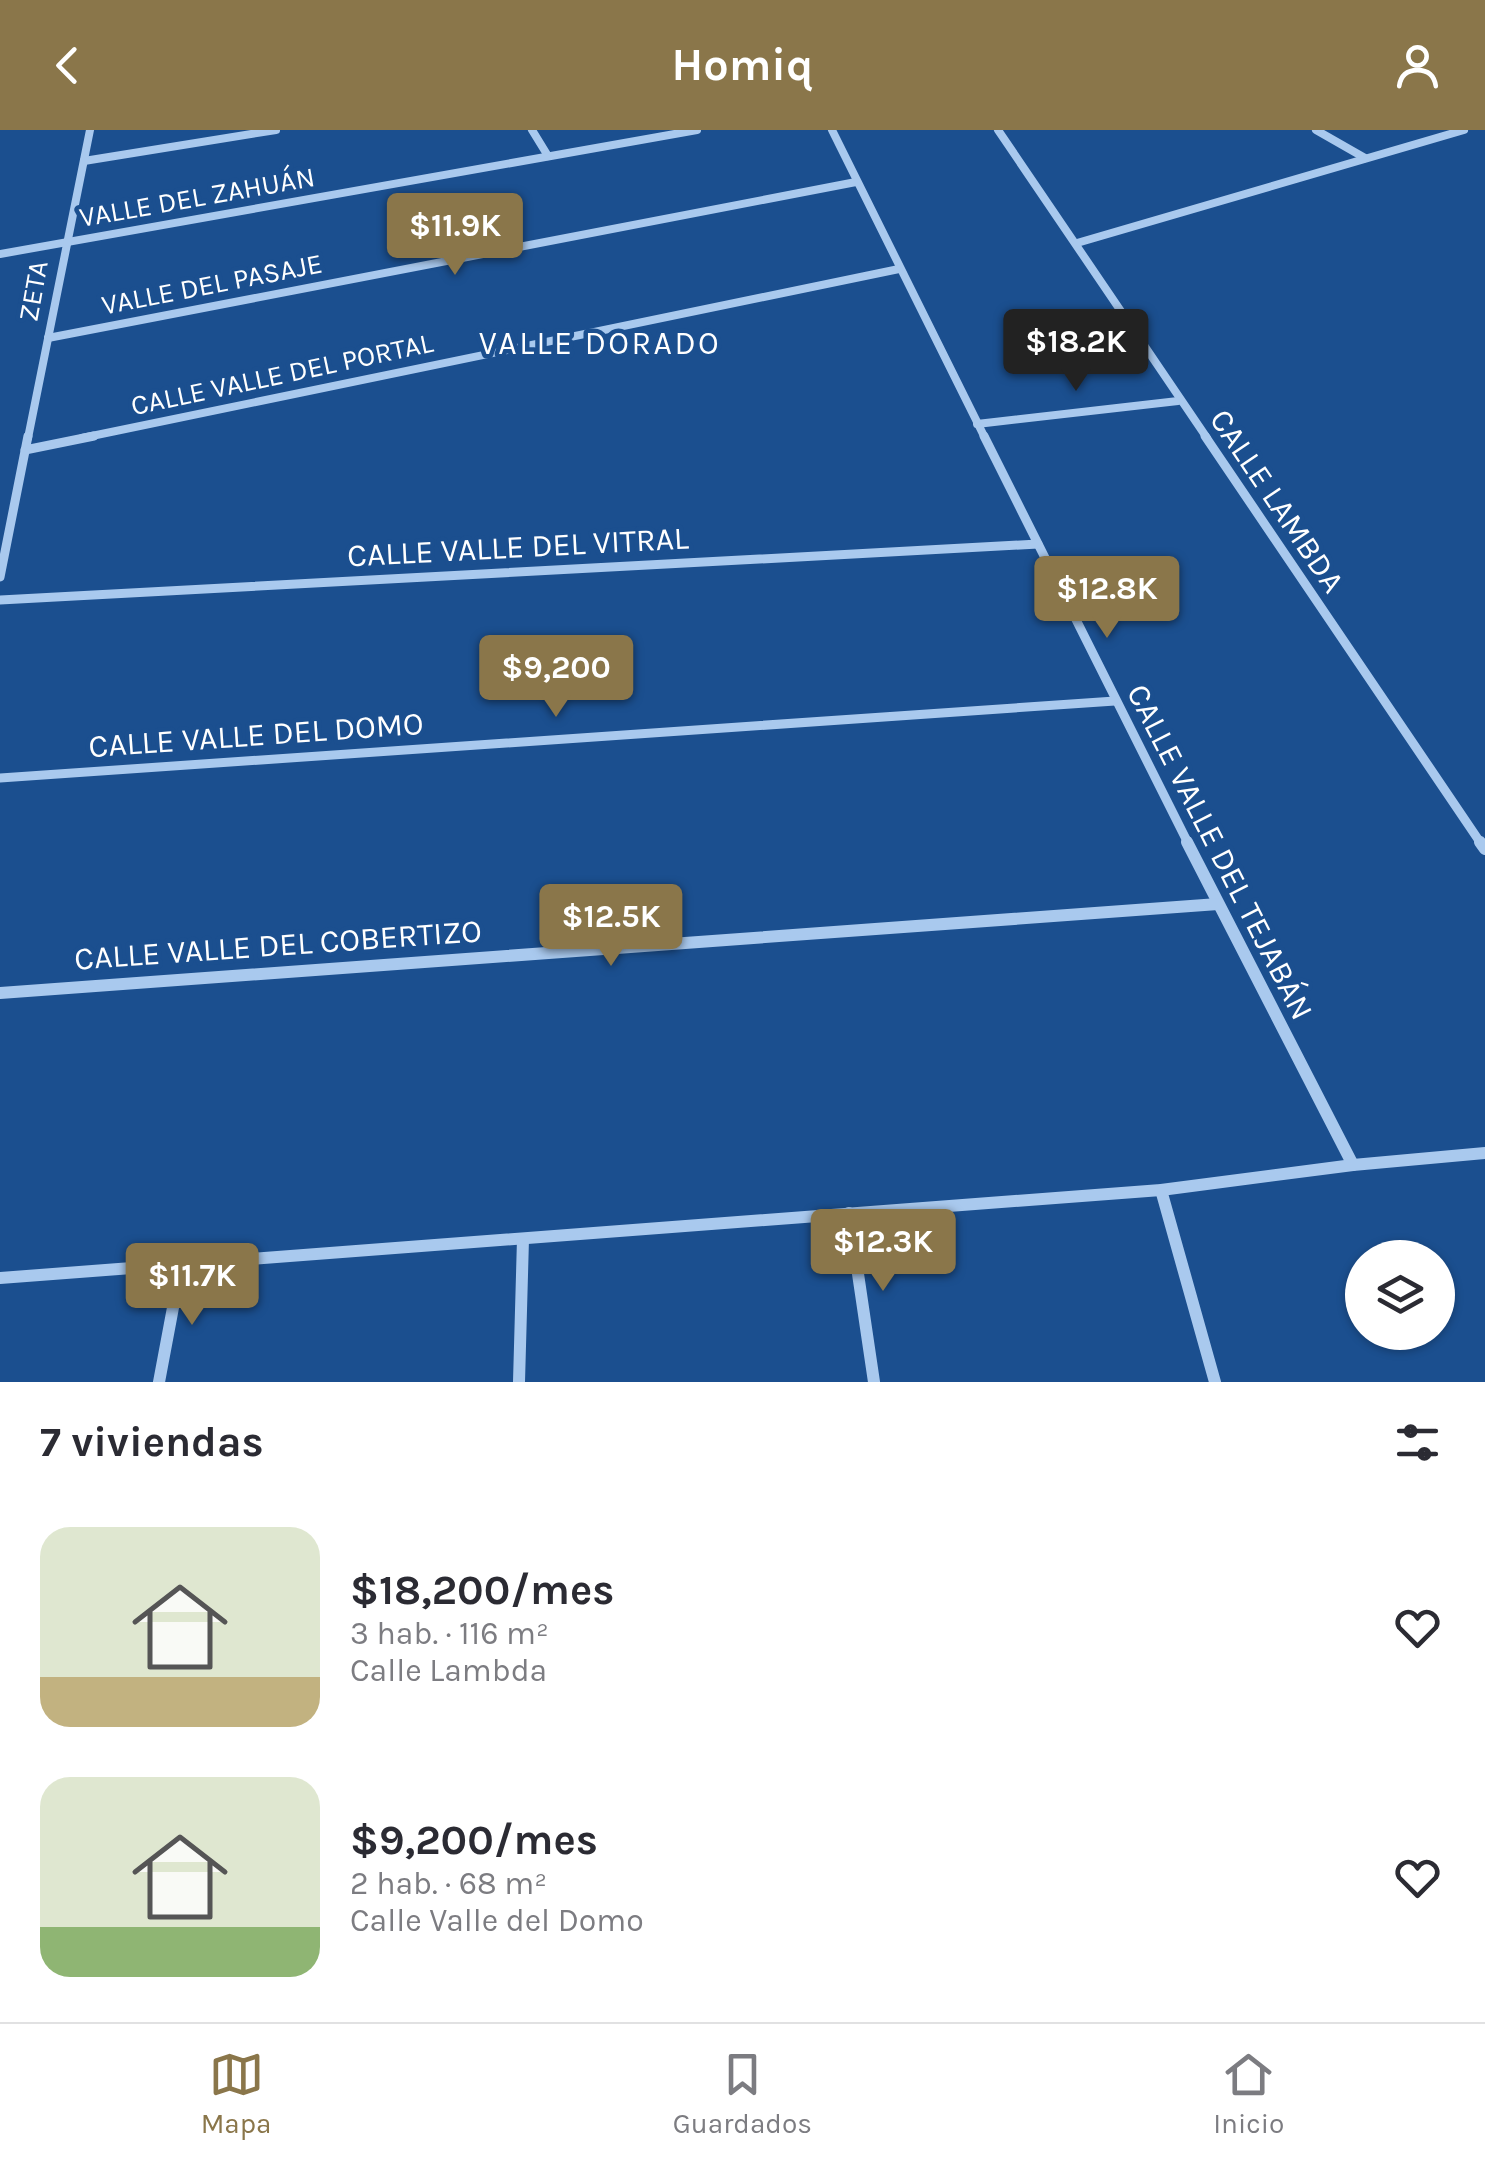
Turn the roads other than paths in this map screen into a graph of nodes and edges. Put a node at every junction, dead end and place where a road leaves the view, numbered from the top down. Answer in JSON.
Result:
{"nodes":[{"id":1,"x":90,"y":130,"type":"edge"},
{"id":2,"x":276,"y":130,"type":"edge"},
{"id":3,"x":532,"y":130,"type":"edge"},
{"id":4,"x":697,"y":130,"type":"edge"},
{"id":5,"x":832,"y":130,"type":"edge"},
{"id":6,"x":998,"y":130,"type":"edge"},
{"id":7,"x":1316,"y":130,"type":"edge"},
{"id":8,"x":1464,"y":130,"type":"edge"},
{"id":9,"x":548,"y":156,"type":"junction"},
{"id":10,"x":1365,"y":158,"type":"junction"},
{"id":11,"x":84,"y":161,"type":"junction"},
{"id":12,"x":856,"y":182,"type":"junction"},
{"id":13,"x":1077,"y":243,"type":"junction"},
{"id":14,"x":64,"y":244,"type":"junction"},
{"id":15,"x":0,"y":254,"type":"edge"},
{"id":16,"x":899,"y":269,"type":"junction"},
{"id":17,"x":48,"y":338,"type":"junction"},
{"id":18,"x":1178,"y":401,"type":"junction"},
{"id":19,"x":977,"y":424,"type":"junction"},
{"id":20,"x":26,"y":450,"type":"junction"},
{"id":21,"x":1038,"y":544,"type":"junction"},
{"id":22,"x":0,"y":577,"type":"edge"},
{"id":23,"x":0,"y":600,"type":"edge"},
{"id":24,"x":1115,"y":701,"type":"junction"},
{"id":25,"x":0,"y":778,"type":"edge"},
{"id":26,"x":1485,"y":850,"type":"edge"},
{"id":27,"x":1218,"y":904,"type":"junction"},
{"id":28,"x":0,"y":993,"type":"edge"},
{"id":29,"x":1485,"y":1153,"type":"edge"},
{"id":30,"x":1353,"y":1165,"type":"junction"},
{"id":31,"x":1161,"y":1190,"type":"junction"},
{"id":32,"x":849,"y":1213,"type":"junction"},
{"id":33,"x":523,"y":1239,"type":"junction"},
{"id":34,"x":181,"y":1265,"type":"junction"},
{"id":35,"x":0,"y":1278,"type":"edge"},
{"id":36,"x":160,"y":1382,"type":"edge"},
{"id":37,"x":519,"y":1382,"type":"edge"},
{"id":38,"x":874,"y":1382,"type":"edge"},
{"id":39,"x":1216,"y":1382,"type":"edge"}],
"edges":[{"from":1,"to":11,"type":"street","name":"ZETA"},
{"from":2,"to":11,"type":"street"},
{"from":3,"to":9,"type":"street"},
{"from":4,"to":9,"type":"street","name":"VALLE DEL ZAHUÁN"},
{"from":5,"to":12,"type":"street","name":"CALLE VALLE DEL TEJABÁN"},
{"from":6,"to":13,"type":"street","name":"CALLE LAMBDA"},
{"from":7,"to":10,"type":"street"},
{"from":8,"to":10,"type":"street"},
{"from":9,"to":14,"type":"street","name":"VALLE DEL ZAHUÁN"},
{"from":10,"to":13,"type":"street"},
{"from":11,"to":14,"type":"street","name":"ZETA"},
{"from":12,"to":16,"type":"street","name":"CALLE VALLE DEL TEJABÁN"},
{"from":12,"to":17,"type":"street","name":"VALLE DEL PASAJE"},
{"from":13,"to":18,"type":"street","name":"CALLE LAMBDA"},
{"from":14,"to":15,"type":"street","name":"VALLE DEL ZAHUÁN"},
{"from":14,"to":17,"type":"street","name":"ZETA"},
{"from":16,"to":19,"type":"street","name":"CALLE VALLE DEL TEJABÁN"},
{"from":16,"to":20,"type":"street","name":"CALLE VALLE DEL PORTAL"},
{"from":17,"to":20,"type":"street","name":"ZETA"},
{"from":18,"to":19,"type":"street"},
{"from":18,"to":26,"type":"street","name":"CALLE LAMBDA"},
{"from":19,"to":21,"type":"street","name":"CALLE VALLE DEL TEJABÁN"},
{"from":20,"to":22,"type":"street","name":"ZETA"},
{"from":21,"to":23,"type":"street","name":"CALLE VALLE DEL VITRAL"},
{"from":21,"to":24,"type":"street","name":"CALLE VALLE DEL TEJABÁN"},
{"from":24,"to":25,"type":"street","name":"CALLE VALLE DEL DOMO"},
{"from":24,"to":27,"type":"street","name":"CALLE VALLE DEL TEJABÁN"},
{"from":27,"to":28,"type":"street","name":"CALLE VALLE DEL COBERTIZO"},
{"from":27,"to":30,"type":"street","name":"CALLE VALLE DEL TEJABÁN"},
{"from":29,"to":30,"type":"street"},
{"from":30,"to":31,"type":"street"},
{"from":31,"to":32,"type":"street"},
{"from":31,"to":39,"type":"street"},
{"from":32,"to":33,"type":"street"},
{"from":32,"to":38,"type":"street"},
{"from":33,"to":34,"type":"street"},
{"from":33,"to":37,"type":"street"},
{"from":34,"to":35,"type":"street"},
{"from":34,"to":36,"type":"street"}]}
